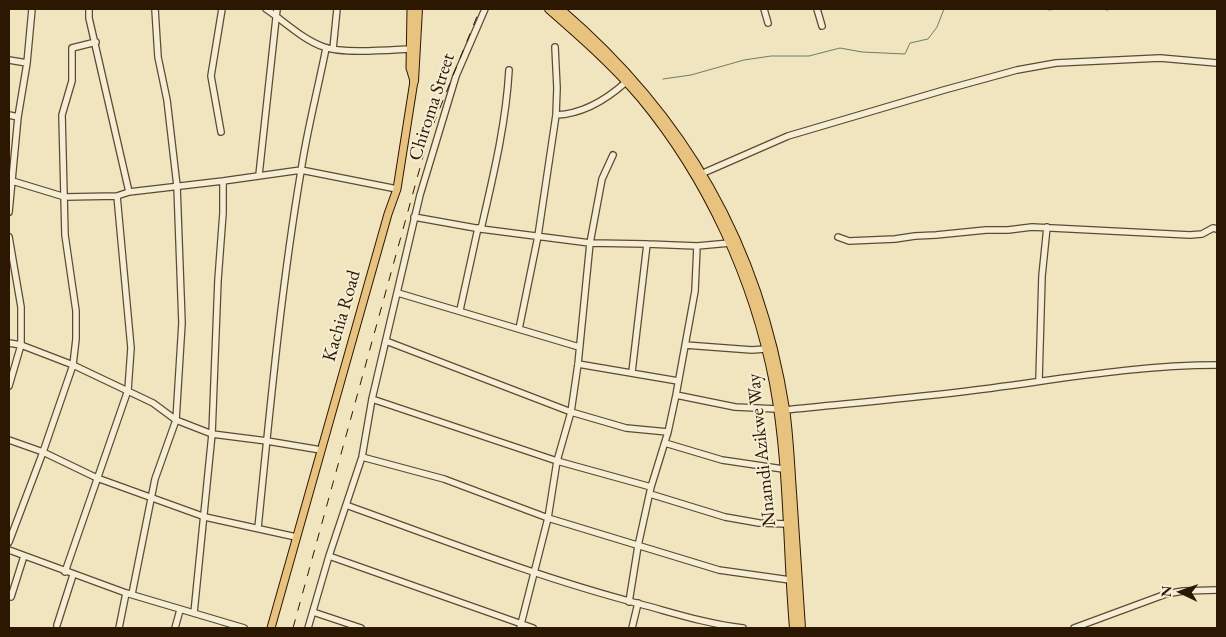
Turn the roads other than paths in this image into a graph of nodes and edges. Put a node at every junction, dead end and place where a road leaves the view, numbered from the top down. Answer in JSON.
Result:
{"nodes":[{"id":1,"x":32,"y":9,"type":"edge"},
{"id":2,"x":89,"y":9,"type":"edge"},
{"id":3,"x":155,"y":9,"type":"edge"},
{"id":4,"x":222,"y":9,"type":"edge"},
{"id":5,"x":266,"y":9,"type":"edge"},
{"id":6,"x":277,"y":9,"type":"edge"},
{"id":7,"x":337,"y":9,"type":"edge"},
{"id":8,"x":411,"y":9,"type":"edge"},
{"id":9,"x":418,"y":9,"type":"edge"},
{"id":10,"x":485,"y":9,"type":"edge"},
{"id":11,"x":549,"y":9,"type":"edge"},
{"id":12,"x":560,"y":9,"type":"edge"},
{"id":13,"x":764,"y":9,"type":"edge"},
{"id":14,"x":817,"y":9,"type":"edge"},
{"id":15,"x":276,"y":16,"type":"junction"},
{"id":16,"x":768,"y":23,"type":"dead end"},
{"id":17,"x":822,"y":26,"type":"dead end"},
{"id":18,"x":96,"y":42,"type":"junction"},
{"id":19,"x":555,"y":47,"type":"dead end"},
{"id":20,"x":326,"y":48,"type":"junction"},
{"id":21,"x":334,"y":49,"type":"junction"},
{"id":22,"x":410,"y":49,"type":"junction"},
{"id":23,"x":9,"y":60,"type":"edge"},
{"id":24,"x":27,"y":63,"type":"junction"},
{"id":25,"x":1217,"y":63,"type":"edge"},
{"id":26,"x":509,"y":70,"type":"dead end"},
{"id":27,"x":414,"y":81,"type":"junction"},
{"id":28,"x":626,"y":82,"type":"junction"},
{"id":29,"x":9,"y":115,"type":"edge"},
{"id":30,"x":556,"y":115,"type":"junction"},
{"id":31,"x":18,"y":117,"type":"junction"},
{"id":32,"x":221,"y":132,"type":"dead end"},
{"id":33,"x":613,"y":155,"type":"dead end"},
{"id":34,"x":301,"y":170,"type":"junction"},
{"id":35,"x":701,"y":174,"type":"junction"},
{"id":36,"x":259,"y":175,"type":"junction"},
{"id":37,"x":10,"y":180,"type":"edge"},
{"id":38,"x":223,"y":181,"type":"junction"},
{"id":39,"x":177,"y":186,"type":"junction"},
{"id":40,"x":397,"y":189,"type":"junction"},
{"id":41,"x":129,"y":192,"type":"junction"},
{"id":42,"x":64,"y":196,"type":"junction"},
{"id":43,"x":118,"y":196,"type":"junction"},
{"id":44,"x":9,"y":212,"type":"edge"},
{"id":45,"x":414,"y":217,"type":"junction"},
{"id":46,"x":1047,"y":227,"type":"junction"},
{"id":47,"x":480,"y":229,"type":"junction"},
{"id":48,"x":1217,"y":229,"type":"edge"},
{"id":49,"x":538,"y":236,"type":"junction"},
{"id":50,"x":9,"y":237,"type":"edge"},
{"id":51,"x":838,"y":237,"type":"dead end"},
{"id":52,"x":590,"y":243,"type":"junction"},
{"id":53,"x":730,"y":243,"type":"junction"},
{"id":54,"x":647,"y":244,"type":"junction"},
{"id":55,"x":697,"y":246,"type":"junction"},
{"id":56,"x":398,"y":293,"type":"junction"},
{"id":57,"x":460,"y":310,"type":"junction"},
{"id":58,"x":519,"y":329,"type":"junction"},
{"id":59,"x":386,"y":341,"type":"junction"},
{"id":60,"x":9,"y":343,"type":"edge"},
{"id":61,"x":21,"y":345,"type":"junction"},
{"id":62,"x":685,"y":345,"type":"junction"},
{"id":63,"x":579,"y":346,"type":"junction"},
{"id":64,"x":765,"y":349,"type":"junction"},
{"id":65,"x":578,"y":364,"type":"junction"},
{"id":66,"x":73,"y":365,"type":"junction"},
{"id":67,"x":1217,"y":365,"type":"edge"},
{"id":68,"x":632,"y":372,"type":"junction"},
{"id":69,"x":678,"y":380,"type":"junction"},
{"id":70,"x":1039,"y":380,"type":"junction"},
{"id":71,"x":9,"y":386,"type":"edge"},
{"id":72,"x":128,"y":390,"type":"junction"},
{"id":73,"x":676,"y":395,"type":"junction"},
{"id":74,"x":372,"y":399,"type":"junction"},
{"id":75,"x":781,"y":410,"type":"junction"},
{"id":76,"x":571,"y":412,"type":"junction"},
{"id":77,"x":176,"y":420,"type":"junction"},
{"id":78,"x":668,"y":432,"type":"junction"},
{"id":79,"x":212,"y":434,"type":"junction"},
{"id":80,"x":9,"y":440,"type":"edge"},
{"id":81,"x":267,"y":441,"type":"junction"},
{"id":82,"x":665,"y":443,"type":"junction"},
{"id":83,"x":321,"y":450,"type":"junction"},
{"id":84,"x":43,"y":452,"type":"junction"},
{"id":85,"x":362,"y":457,"type":"junction"},
{"id":86,"x":557,"y":461,"type":"junction"},
{"id":87,"x":784,"y":469,"type":"junction"},
{"id":88,"x":97,"y":478,"type":"junction"},
{"id":89,"x":651,"y":487,"type":"junction"},
{"id":90,"x":650,"y":494,"type":"junction"},
{"id":91,"x":152,"y":499,"type":"junction"},
{"id":92,"x":346,"y":505,"type":"junction"},
{"id":93,"x":205,"y":518,"type":"junction"},
{"id":94,"x":548,"y":518,"type":"junction"},
{"id":95,"x":787,"y":524,"type":"junction"},
{"id":96,"x":258,"y":528,"type":"junction"},
{"id":97,"x":296,"y":536,"type":"junction"},
{"id":98,"x":9,"y":542,"type":"edge"},
{"id":99,"x":638,"y":546,"type":"junction"},
{"id":100,"x":9,"y":550,"type":"edge"},
{"id":101,"x":24,"y":556,"type":"junction"},
{"id":102,"x":329,"y":556,"type":"junction"},
{"id":103,"x":65,"y":572,"type":"junction"},
{"id":104,"x":535,"y":573,"type":"junction"},
{"id":105,"x":73,"y":575,"type":"junction"},
{"id":106,"x":790,"y":580,"type":"junction"},
{"id":107,"x":1217,"y":590,"type":"edge"},
{"id":108,"x":129,"y":594,"type":"junction"},
{"id":109,"x":11,"y":597,"type":"dead end"},
{"id":110,"x":629,"y":602,"type":"junction"},
{"id":111,"x":638,"y":603,"type":"junction"},
{"id":112,"x":180,"y":610,"type":"junction"},
{"id":113,"x":313,"y":612,"type":"junction"},
{"id":114,"x":194,"y":613,"type":"junction"},
{"id":115,"x":57,"y":625,"type":"dead end"},
{"id":116,"x":520,"y":626,"type":"edge"},
{"id":117,"x":119,"y":628,"type":"edge"},
{"id":118,"x":176,"y":628,"type":"edge"},
{"id":119,"x":244,"y":628,"type":"edge"},
{"id":120,"x":271,"y":628,"type":"edge"},
{"id":121,"x":308,"y":628,"type":"edge"},
{"id":122,"x":361,"y":628,"type":"edge"},
{"id":123,"x":533,"y":628,"type":"edge"},
{"id":124,"x":632,"y":628,"type":"edge"},
{"id":125,"x":743,"y":628,"type":"edge"},
{"id":126,"x":794,"y":628,"type":"edge"},
{"id":127,"x":801,"y":628,"type":"edge"},
{"id":128,"x":1074,"y":628,"type":"edge"}],
"edges":[{"from":1,"to":24,"type":"street"},
{"from":2,"to":18,"type":"street"},
{"from":3,"to":39,"type":"street"},
{"from":4,"to":32,"type":"street"},
{"from":5,"to":15,"type":"street"},
{"from":6,"to":15,"type":"street"},
{"from":7,"to":21,"type":"street"},
{"from":8,"to":22,"type":"main road","name":"Kachia Road"},
{"from":9,"to":27,"type":"highway"},
{"from":10,"to":45,"type":"street","name":"Chiroma Street"},
{"from":11,"to":28,"type":"highway","name":"Nnamdi Azikwe Way"},
{"from":12,"to":35,"type":"highway","name":"Nnamdi Azikwe Way"},
{"from":13,"to":16,"type":"street"},
{"from":14,"to":17,"type":"street"},
{"from":15,"to":20,"type":"street"},
{"from":15,"to":36,"type":"street"},
{"from":18,"to":41,"type":"street"},
{"from":18,"to":42,"type":"street"},
{"from":19,"to":30,"type":"street"},
{"from":20,"to":21,"type":"street"},
{"from":20,"to":34,"type":"street"},
{"from":21,"to":22,"type":"street"},
{"from":22,"to":27,"type":"main road","name":"Kachia Road"},
{"from":23,"to":24,"type":"street"},
{"from":24,"to":31,"type":"street"},
{"from":25,"to":35,"type":"street"},
{"from":26,"to":47,"type":"street"},
{"from":27,"to":40,"type":"main road","name":"Kachia Road"},
{"from":28,"to":30,"type":"street"},
{"from":28,"to":53,"type":"highway","name":"Nnamdi Azikwe Way"},
{"from":29,"to":31,"type":"street"},
{"from":30,"to":49,"type":"street"},
{"from":31,"to":37,"type":"street"},
{"from":33,"to":52,"type":"street"},
{"from":34,"to":36,"type":"street"},
{"from":34,"to":40,"type":"street"},
{"from":34,"to":81,"type":"street"},
{"from":35,"to":75,"type":"highway","name":"Nnamdi Azikwe Way"},
{"from":36,"to":38,"type":"street"},
{"from":37,"to":42,"type":"street"},
{"from":37,"to":44,"type":"street"},
{"from":38,"to":39,"type":"street"},
{"from":38,"to":79,"type":"street"},
{"from":39,"to":41,"type":"street"},
{"from":39,"to":77,"type":"street"},
{"from":40,"to":83,"type":"main road","name":"Kachia Road"},
{"from":41,"to":43,"type":"street"},
{"from":42,"to":43,"type":"street"},
{"from":42,"to":66,"type":"street"},
{"from":43,"to":72,"type":"street"},
{"from":45,"to":47,"type":"street"},
{"from":45,"to":56,"type":"street","name":"Chiroma Street"},
{"from":46,"to":48,"type":"street"},
{"from":46,"to":51,"type":"street"},
{"from":46,"to":70,"type":"street"},
{"from":47,"to":49,"type":"street"},
{"from":47,"to":57,"type":"street"},
{"from":49,"to":52,"type":"street"},
{"from":49,"to":58,"type":"street"},
{"from":50,"to":61,"type":"street"},
{"from":52,"to":54,"type":"street"},
{"from":52,"to":63,"type":"street"},
{"from":53,"to":55,"type":"street"},
{"from":53,"to":64,"type":"highway","name":"Nnamdi Azikwe Way"},
{"from":54,"to":55,"type":"street"},
{"from":54,"to":68,"type":"street"},
{"from":55,"to":62,"type":"street"},
{"from":56,"to":57,"type":"street"},
{"from":56,"to":59,"type":"street","name":"Chiroma Street"},
{"from":57,"to":58,"type":"street"},
{"from":58,"to":63,"type":"street"},
{"from":59,"to":74,"type":"street","name":"Chiroma Street"},
{"from":59,"to":76,"type":"street"},
{"from":60,"to":61,"type":"street"},
{"from":61,"to":66,"type":"street"},
{"from":61,"to":71,"type":"street"},
{"from":62,"to":64,"type":"street"},
{"from":62,"to":69,"type":"street"},
{"from":63,"to":65,"type":"street"},
{"from":64,"to":75,"type":"highway","name":"Nnamdi Azikwe Way"},
{"from":65,"to":68,"type":"street"},
{"from":65,"to":76,"type":"street"},
{"from":66,"to":72,"type":"street"},
{"from":66,"to":84,"type":"street"},
{"from":67,"to":70,"type":"street"},
{"from":68,"to":69,"type":"street"},
{"from":69,"to":73,"type":"street"},
{"from":70,"to":75,"type":"street"},
{"from":72,"to":77,"type":"street"},
{"from":72,"to":88,"type":"street"},
{"from":73,"to":75,"type":"street"},
{"from":73,"to":78,"type":"street"},
{"from":74,"to":85,"type":"street","name":"Chiroma Street"},
{"from":74,"to":86,"type":"street"},
{"from":75,"to":87,"type":"highway","name":"Nnamdi Azikwe Way"},
{"from":75,"to":127,"type":"highway","name":"Nnamdi Azikwe Way"},
{"from":76,"to":78,"type":"street"},
{"from":76,"to":86,"type":"street"},
{"from":77,"to":79,"type":"street"},
{"from":77,"to":91,"type":"street"},
{"from":78,"to":82,"type":"street"},
{"from":79,"to":81,"type":"street"},
{"from":79,"to":93,"type":"street"},
{"from":80,"to":84,"type":"street"},
{"from":81,"to":83,"type":"street"},
{"from":81,"to":96,"type":"street"},
{"from":82,"to":87,"type":"street"},
{"from":82,"to":89,"type":"street"},
{"from":83,"to":97,"type":"main road","name":"Kachia Road"},
{"from":84,"to":88,"type":"street"},
{"from":84,"to":98,"type":"street"},
{"from":85,"to":92,"type":"street","name":"Chiroma Street"},
{"from":85,"to":94,"type":"street"},
{"from":86,"to":89,"type":"street"},
{"from":86,"to":94,"type":"street"},
{"from":87,"to":95,"type":"highway","name":"Nnamdi Azikwe Way"},
{"from":88,"to":91,"type":"street"},
{"from":88,"to":103,"type":"street"},
{"from":89,"to":90,"type":"street"},
{"from":90,"to":95,"type":"street"},
{"from":90,"to":99,"type":"street"},
{"from":91,"to":93,"type":"street"},
{"from":91,"to":108,"type":"street"},
{"from":92,"to":102,"type":"street","name":"Chiroma Street"},
{"from":92,"to":104,"type":"street"},
{"from":93,"to":96,"type":"street"},
{"from":93,"to":114,"type":"street"},
{"from":94,"to":99,"type":"street"},
{"from":94,"to":104,"type":"street"},
{"from":95,"to":106,"type":"highway","name":"Nnamdi Azikwe Way"},
{"from":96,"to":97,"type":"street"},
{"from":97,"to":120,"type":"main road","name":"Kachia Road"},
{"from":99,"to":106,"type":"street"},
{"from":99,"to":110,"type":"street"},
{"from":100,"to":101,"type":"street"},
{"from":101,"to":103,"type":"street"},
{"from":101,"to":109,"type":"street"},
{"from":102,"to":113,"type":"street","name":"Chiroma Street"},
{"from":102,"to":116,"type":"street"},
{"from":103,"to":105,"type":"street"},
{"from":104,"to":110,"type":"street"},
{"from":104,"to":116,"type":"street"},
{"from":105,"to":108,"type":"street"},
{"from":105,"to":115,"type":"street"},
{"from":106,"to":126,"type":"highway","name":"Nnamdi Azikwe Way"},
{"from":107,"to":128,"type":"street"},
{"from":108,"to":112,"type":"street"},
{"from":108,"to":117,"type":"street"},
{"from":110,"to":111,"type":"street"},
{"from":111,"to":124,"type":"street"},
{"from":111,"to":125,"type":"street"},
{"from":112,"to":114,"type":"street"},
{"from":112,"to":118,"type":"street"},
{"from":113,"to":121,"type":"street","name":"Chiroma Street"},
{"from":113,"to":122,"type":"street"},
{"from":114,"to":119,"type":"street"},
{"from":116,"to":123,"type":"street"}]}
